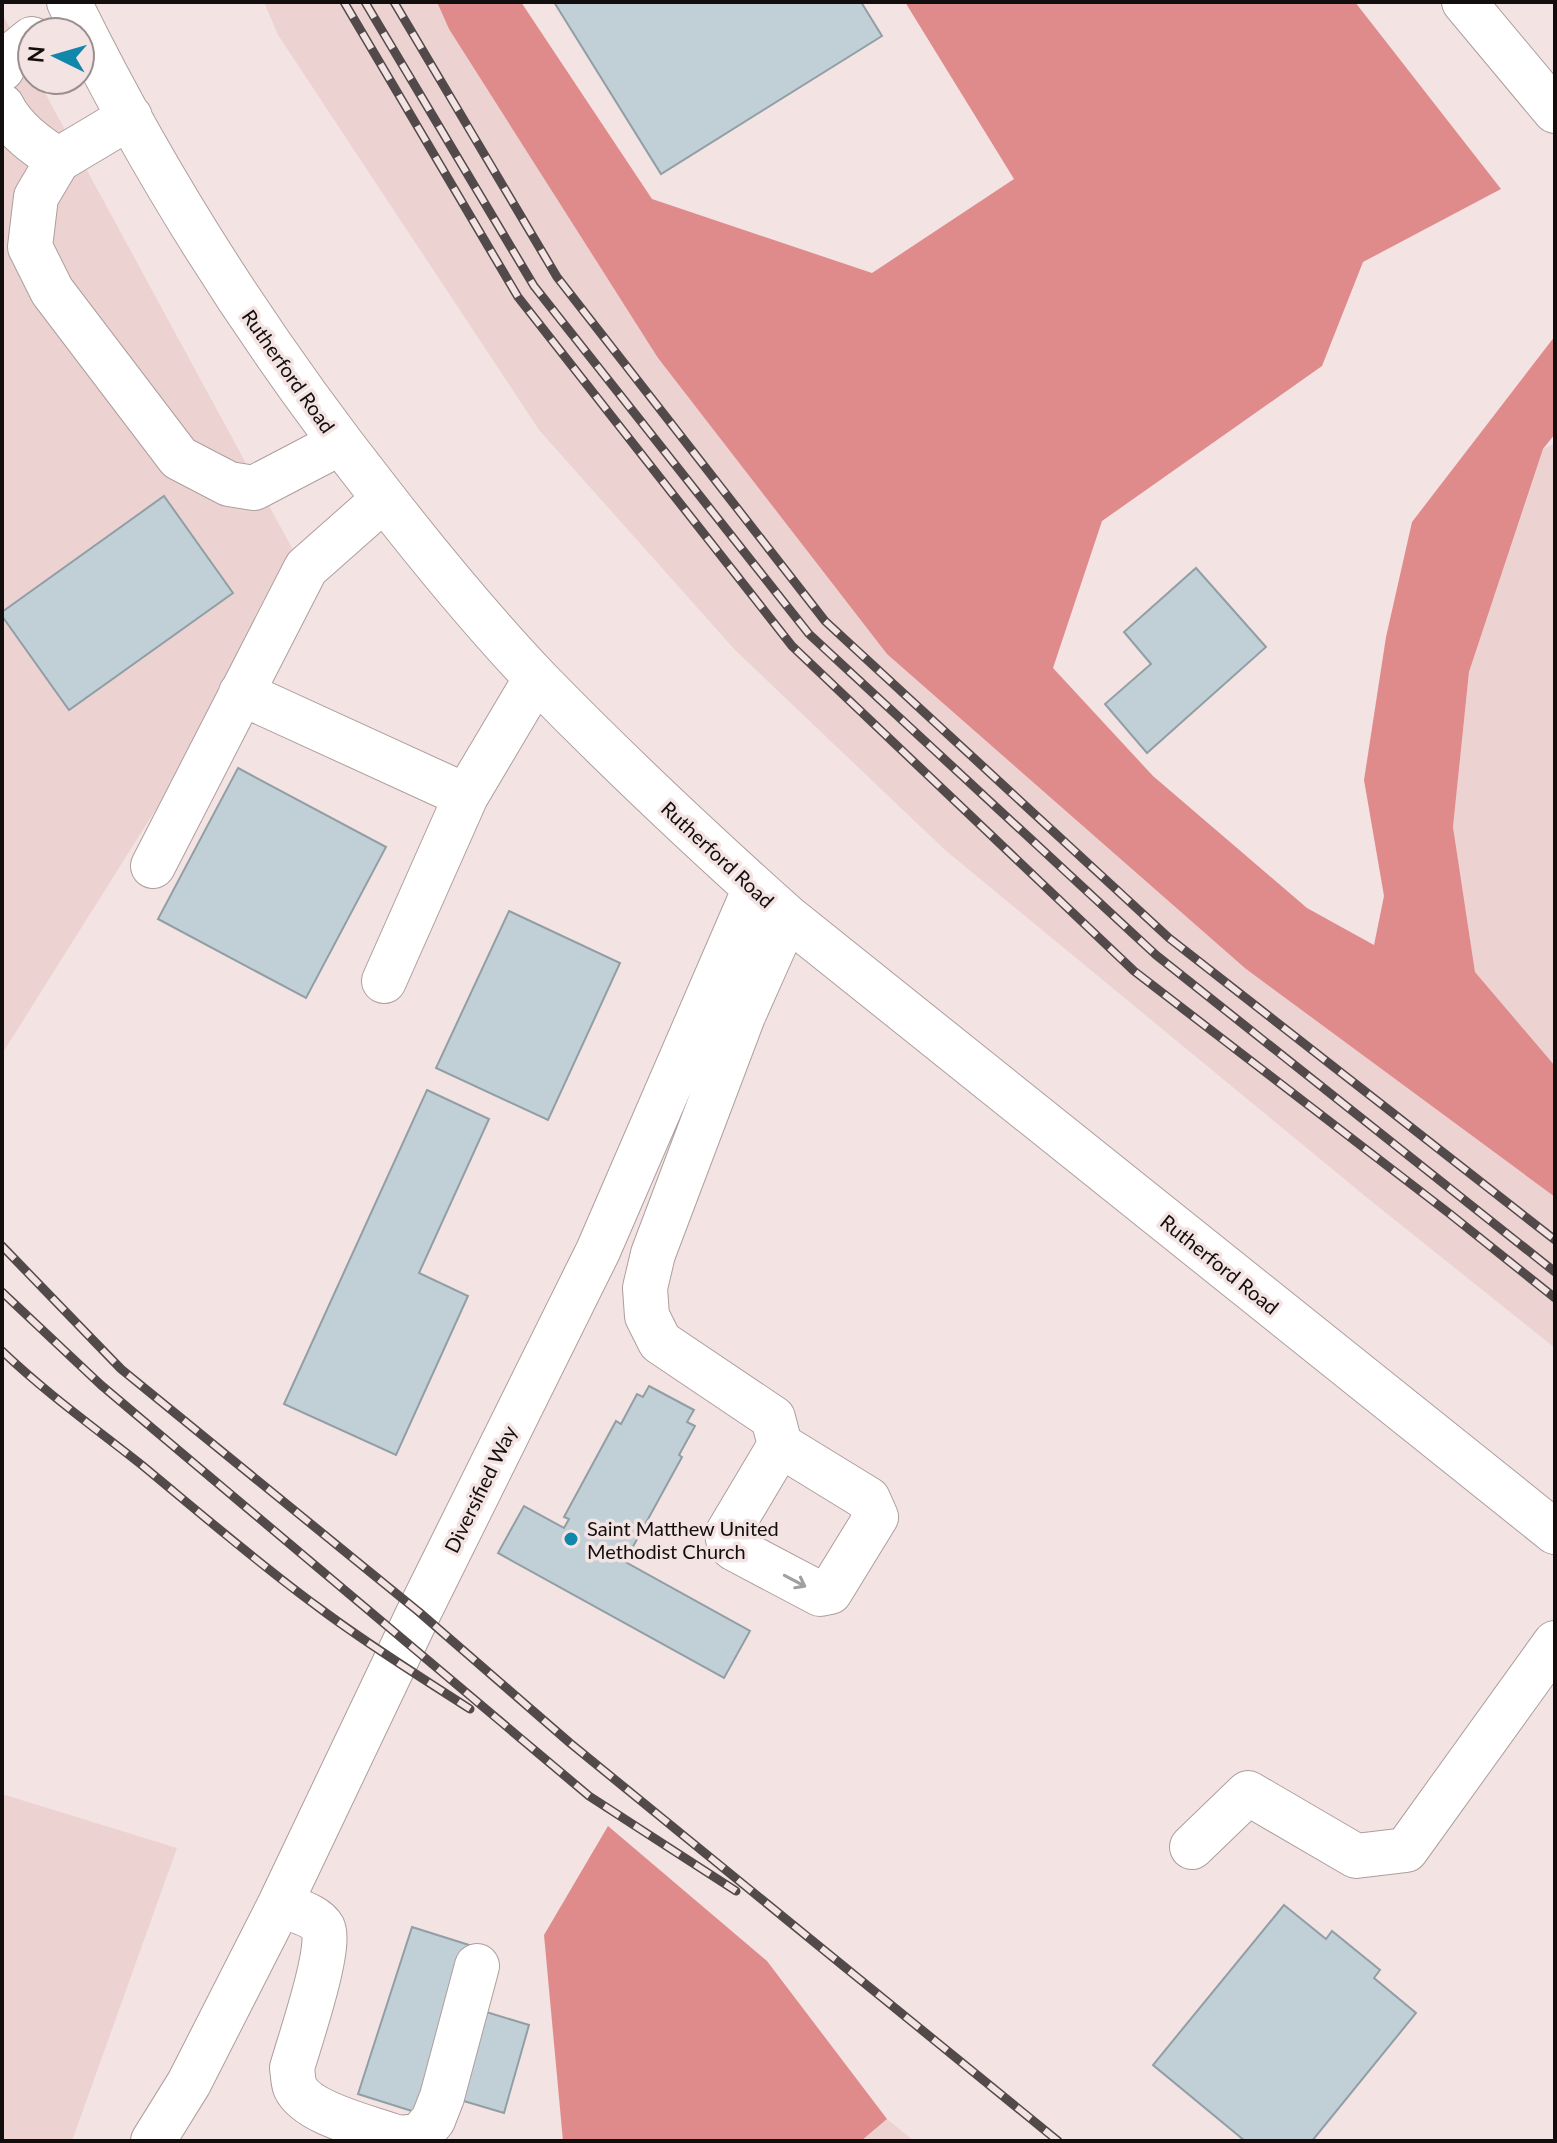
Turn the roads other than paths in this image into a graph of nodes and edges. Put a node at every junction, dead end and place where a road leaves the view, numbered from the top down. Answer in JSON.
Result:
{"nodes":[{"id":1,"x":1464,"y":2,"type":"edge"},
{"id":2,"x":61,"y":14,"type":"edge"},
{"id":3,"x":16,"y":52,"type":"edge"},
{"id":4,"x":2,"y":69,"type":"edge"},
{"id":5,"x":2,"y":106,"type":"edge"},
{"id":6,"x":1555,"y":111,"type":"edge"},
{"id":7,"x":130,"y":117,"type":"junction"},
{"id":8,"x":58,"y":160,"type":"junction"},
{"id":9,"x":340,"y":443,"type":"junction"},
{"id":10,"x":384,"y":499,"type":"junction"},
{"id":11,"x":536,"y":678,"type":"junction"},
{"id":12,"x":241,"y":693,"type":"junction"},
{"id":13,"x":466,"y":796,"type":"junction"},
{"id":14,"x":153,"y":866,"type":"dead end"},
{"id":15,"x":755,"y":888,"type":"junction"},
{"id":16,"x":787,"y":917,"type":"junction"},
{"id":17,"x":384,"y":981,"type":"dead end"},
{"id":18,"x":780,"y":1445,"type":"dead end"},
{"id":19,"x":1555,"y":1532,"type":"edge"},
{"id":20,"x":1555,"y":1643,"type":"edge"},
{"id":21,"x":1192,"y":1847,"type":"dead end"},
{"id":22,"x":280,"y":1904,"type":"junction"},
{"id":23,"x":477,"y":1966,"type":"dead end"},
{"id":24,"x":153,"y":2141,"type":"edge"}],
"edges":[{"from":1,"to":6,"type":"street"},
{"from":2,"to":7,"type":"street","name":"Rutherford Road"},
{"from":3,"to":4,"type":"street"},
{"from":5,"to":8,"type":"street"},
{"from":7,"to":8,"type":"street"},
{"from":7,"to":9,"type":"street","name":"Rutherford Road"},
{"from":8,"to":9,"type":"street"},
{"from":9,"to":10,"type":"street","name":"Rutherford Road"},
{"from":10,"to":11,"type":"street","name":"Rutherford Road"},
{"from":10,"to":12,"type":"street"},
{"from":11,"to":13,"type":"street"},
{"from":11,"to":15,"type":"street","name":"Rutherford Road"},
{"from":12,"to":13,"type":"street"},
{"from":12,"to":14,"type":"street"},
{"from":13,"to":17,"type":"street"},
{"from":15,"to":16,"type":"street","name":"Rutherford Road"},
{"from":15,"to":22,"type":"street","name":"Diversified Way"},
{"from":16,"to":18,"type":"street"},
{"from":16,"to":19,"type":"street","name":"Rutherford Road"},
{"from":20,"to":21,"type":"street"},
{"from":22,"to":23,"type":"street"},
{"from":22,"to":24,"type":"street","name":"Diversified Way"}]}
